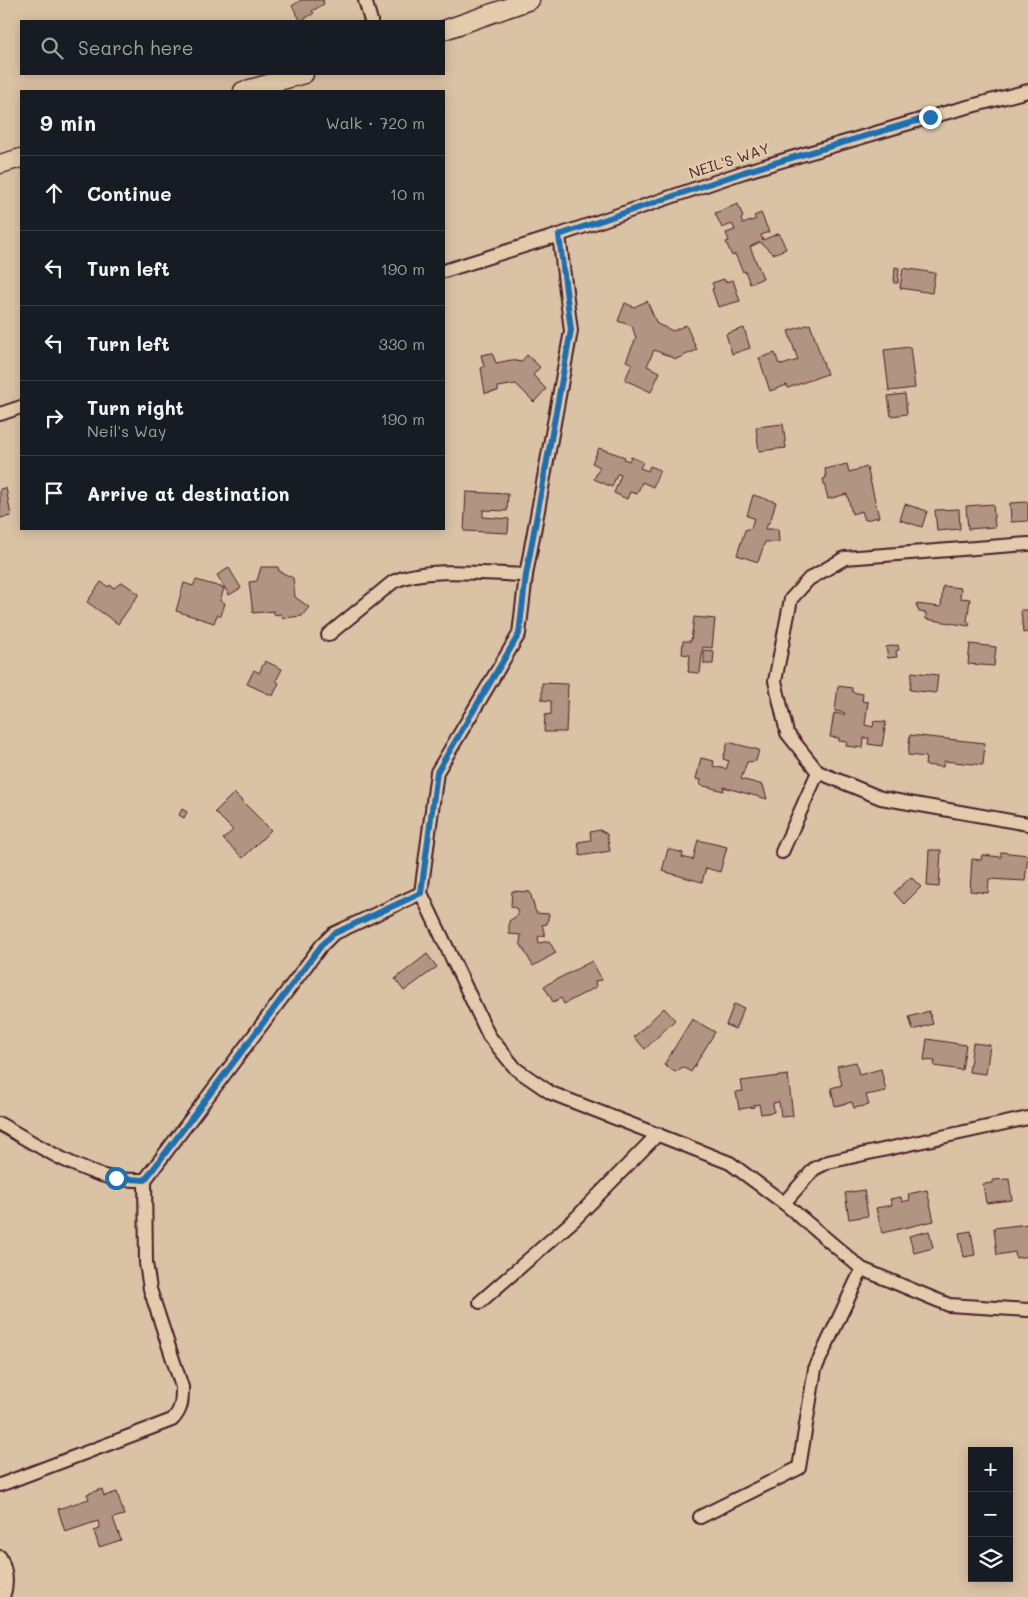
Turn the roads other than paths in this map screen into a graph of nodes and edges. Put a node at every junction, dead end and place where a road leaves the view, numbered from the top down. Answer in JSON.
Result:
{"nodes":[{"id":1,"x":365,"y":0,"type":"edge"},
{"id":2,"x":530,"y":0,"type":"edge"},
{"id":3,"x":371,"y":20,"type":"edge"},
{"id":4,"x":445,"y":30,"type":"edge"},
{"id":5,"x":300,"y":75,"type":"edge"},
{"id":6,"x":248,"y":90,"type":"edge"},
{"id":7,"x":1028,"y":91,"type":"edge"},
{"id":8,"x":20,"y":158,"type":"edge"},
{"id":9,"x":0,"y":164,"type":"edge"},
{"id":10,"x":559,"y":235,"type":"junction"},
{"id":11,"x":445,"y":271,"type":"edge"},
{"id":12,"x":20,"y":407,"type":"edge"},
{"id":13,"x":0,"y":414,"type":"edge"},
{"id":14,"x":1028,"y":544,"type":"edge"},
{"id":15,"x":526,"y":575,"type":"junction"},
{"id":16,"x":328,"y":635,"type":"dead end"},
{"id":17,"x":818,"y":772,"type":"junction"},
{"id":18,"x":1028,"y":824,"type":"edge"},
{"id":19,"x":782,"y":852,"type":"dead end"},
{"id":20,"x":421,"y":893,"type":"junction"},
{"id":21,"x":1028,"y":1118,"type":"edge"},
{"id":22,"x":0,"y":1124,"type":"edge"},
{"id":23,"x":658,"y":1134,"type":"junction"},
{"id":24,"x":145,"y":1180,"type":"junction"},
{"id":25,"x":784,"y":1203,"type":"junction"},
{"id":26,"x":862,"y":1269,"type":"junction"},
{"id":27,"x":480,"y":1302,"type":"dead end"},
{"id":28,"x":1028,"y":1310,"type":"edge"},
{"id":29,"x":0,"y":1485,"type":"edge"},
{"id":30,"x":700,"y":1517,"type":"dead end"},
{"id":31,"x":0,"y":1557,"type":"edge"},
{"id":32,"x":3,"y":1597,"type":"edge"}],
"edges":[{"from":1,"to":3,"type":"street"},
{"from":2,"to":4,"type":"street"},
{"from":5,"to":6,"type":"street"},
{"from":7,"to":10,"type":"street","name":"NEIL'S WAY"},
{"from":8,"to":9,"type":"street"},
{"from":10,"to":11,"type":"street","name":"NEIL'S WAY"},
{"from":10,"to":15,"type":"street"},
{"from":12,"to":13,"type":"street"},
{"from":14,"to":17,"type":"street"},
{"from":15,"to":16,"type":"street"},
{"from":15,"to":20,"type":"street"},
{"from":17,"to":18,"type":"street"},
{"from":17,"to":19,"type":"street"},
{"from":20,"to":23,"type":"street"},
{"from":20,"to":24,"type":"street"},
{"from":21,"to":25,"type":"street"},
{"from":22,"to":24,"type":"street"},
{"from":23,"to":25,"type":"street"},
{"from":23,"to":27,"type":"street"},
{"from":24,"to":29,"type":"street"},
{"from":25,"to":26,"type":"street"},
{"from":26,"to":28,"type":"street"},
{"from":26,"to":30,"type":"street"},
{"from":31,"to":32,"type":"street"}]}
